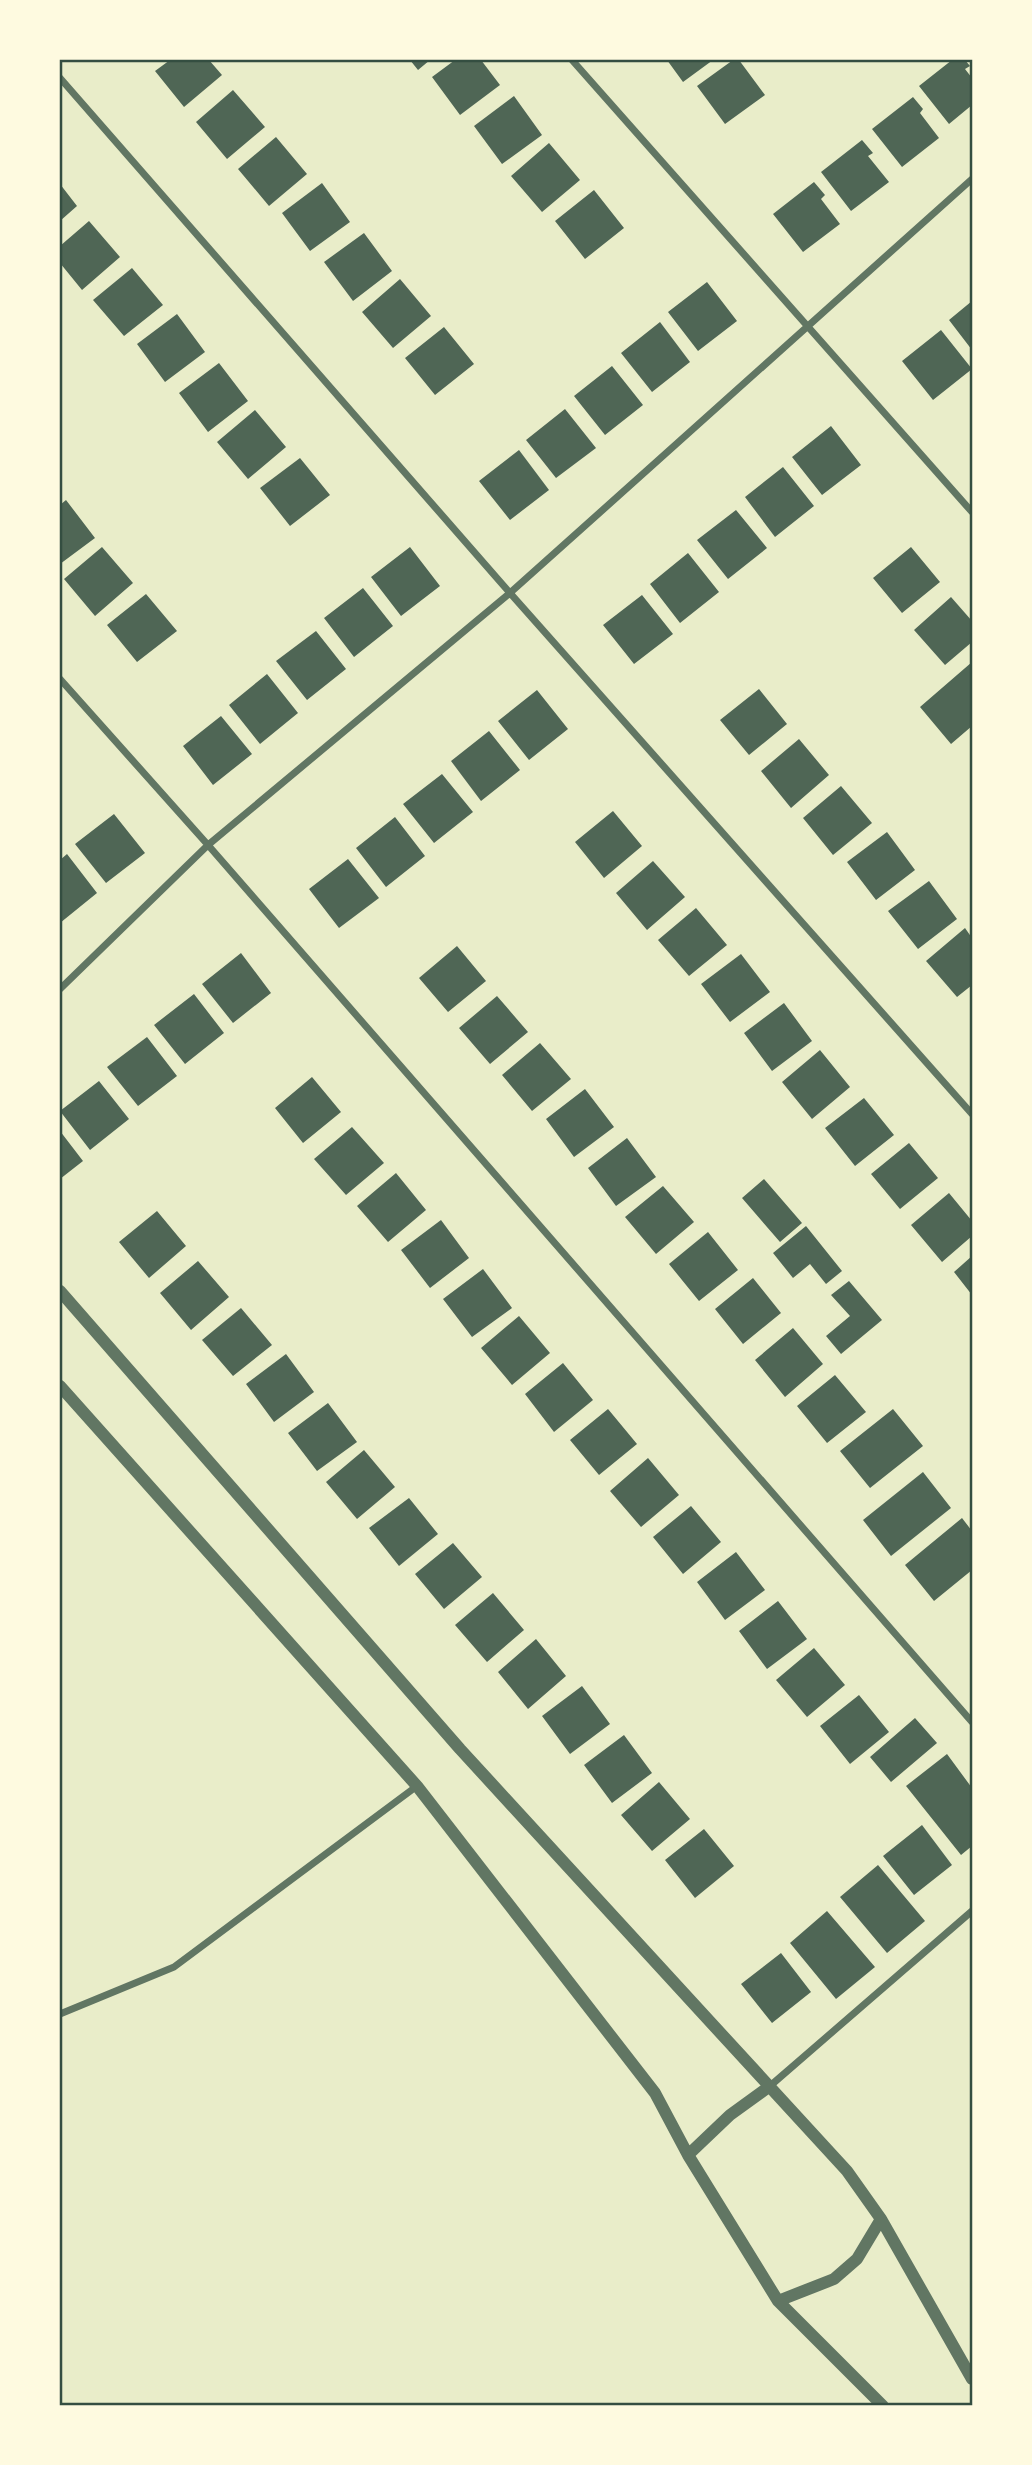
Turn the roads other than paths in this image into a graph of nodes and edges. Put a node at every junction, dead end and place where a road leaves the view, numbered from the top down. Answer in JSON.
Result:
{"nodes":[{"id":1,"x":572,"y":60,"type":"edge"},
{"id":2,"x":60,"y":78,"type":"edge"},
{"id":3,"x":972,"y":179,"type":"edge"},
{"id":4,"x":807,"y":326,"type":"junction"},
{"id":5,"x":972,"y":512,"type":"edge"},
{"id":6,"x":510,"y":593,"type":"junction"},
{"id":7,"x":60,"y":679,"type":"edge"},
{"id":8,"x":208,"y":845,"type":"junction"},
{"id":9,"x":60,"y":989,"type":"edge"},
{"id":10,"x":972,"y":1114,"type":"edge"},
{"id":11,"x":60,"y":1291,"type":"edge"},
{"id":12,"x":60,"y":1386,"type":"edge"},
{"id":13,"x":972,"y":1722,"type":"edge"},
{"id":14,"x":416,"y":1786,"type":"junction"},
{"id":15,"x":972,"y":1911,"type":"edge"},
{"id":16,"x":60,"y":2014,"type":"edge"},
{"id":17,"x":770,"y":2086,"type":"junction"},
{"id":18,"x":688,"y":2155,"type":"junction"},
{"id":19,"x":881,"y":2218,"type":"junction"},
{"id":20,"x":778,"y":2301,"type":"junction"},
{"id":21,"x":972,"y":2379,"type":"edge"},
{"id":22,"x":883,"y":2406,"type":"edge"}],
"edges":[{"from":1,"to":4,"type":"street"},
{"from":2,"to":6,"type":"street"},
{"from":3,"to":4,"type":"street"},
{"from":4,"to":5,"type":"street"},
{"from":4,"to":6,"type":"street"},
{"from":6,"to":8,"type":"street"},
{"from":6,"to":10,"type":"street"},
{"from":7,"to":8,"type":"street"},
{"from":8,"to":9,"type":"street"},
{"from":8,"to":13,"type":"street"},
{"from":11,"to":17,"type":"street"},
{"from":12,"to":14,"type":"street"},
{"from":14,"to":16,"type":"street"},
{"from":14,"to":18,"type":"street"},
{"from":15,"to":17,"type":"street"},
{"from":17,"to":18,"type":"street"},
{"from":17,"to":19,"type":"street"},
{"from":18,"to":20,"type":"street"},
{"from":19,"to":20,"type":"street"},
{"from":19,"to":21,"type":"street"},
{"from":20,"to":22,"type":"street"}]}
